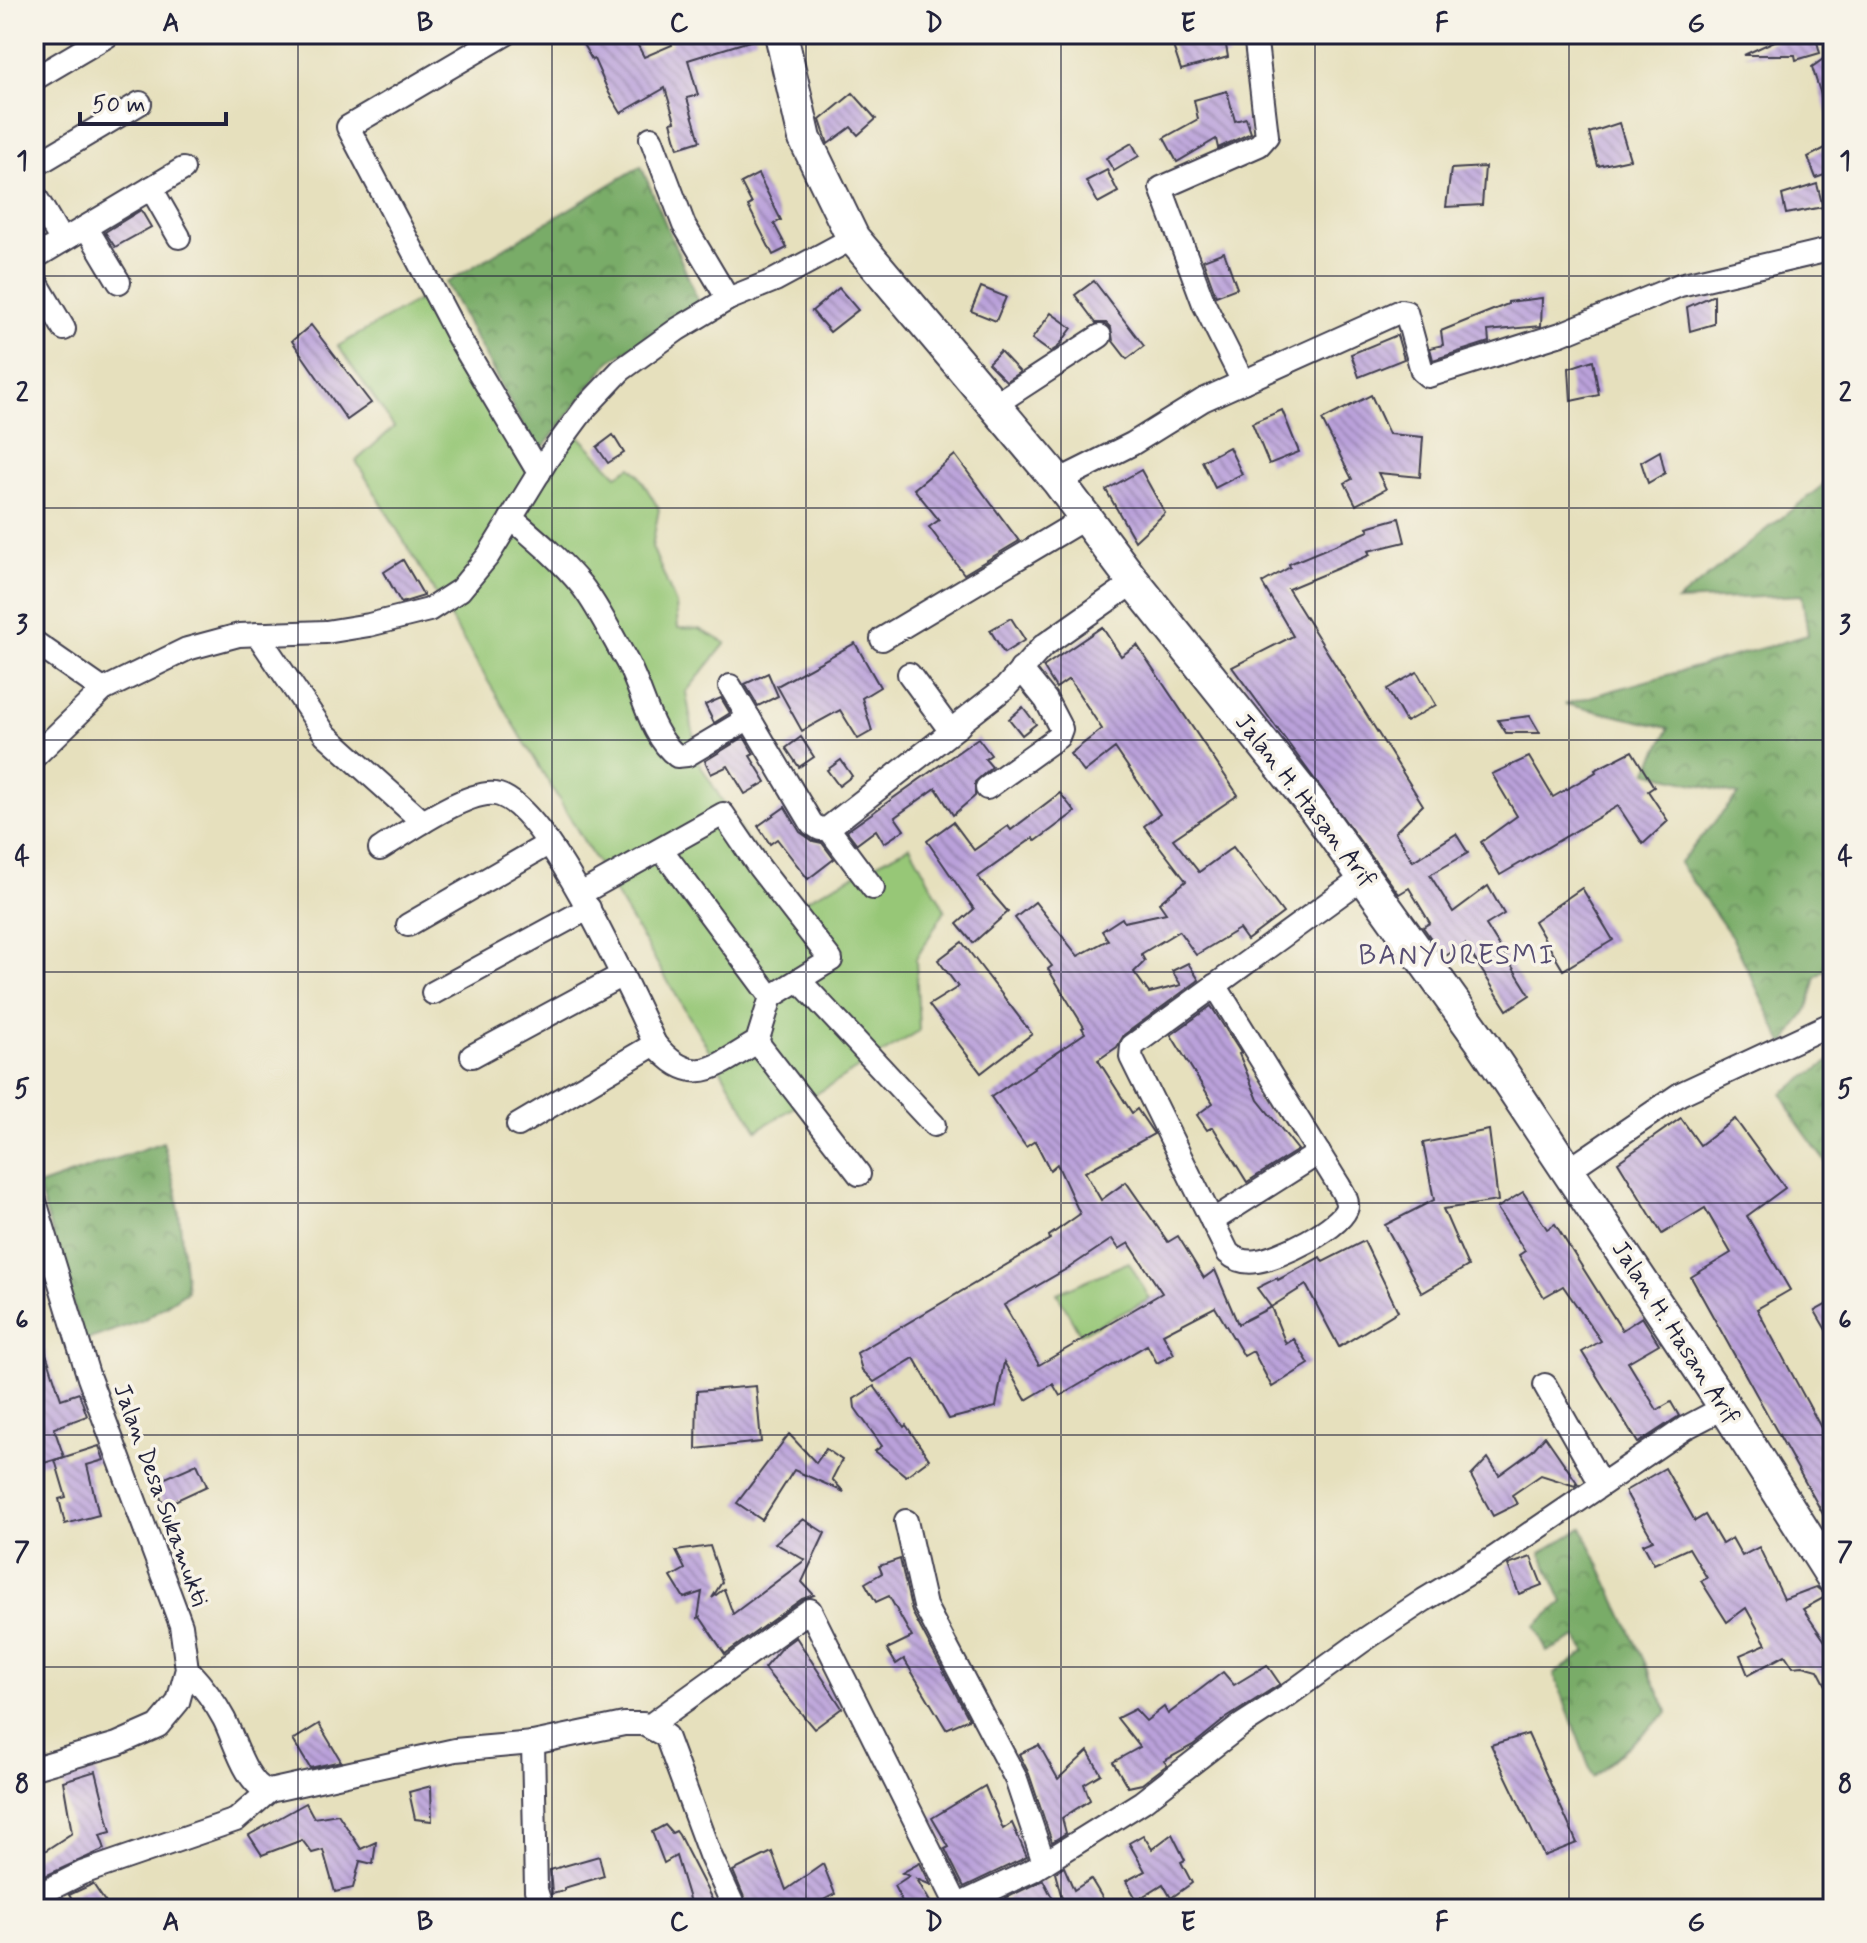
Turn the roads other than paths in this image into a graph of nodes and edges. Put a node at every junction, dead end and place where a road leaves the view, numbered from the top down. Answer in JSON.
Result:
{"nodes":[{"id":1,"x":506,"y":34,"type":"edge"},
{"id":2,"x":781,"y":34,"type":"edge"},
{"id":3,"x":1255,"y":34,"type":"edge"},
{"id":4,"x":98,"y":37,"type":"edge"},
{"id":5,"x":34,"y":79,"type":"edge"},
{"id":6,"x":140,"y":103,"type":"dead end"},
{"id":7,"x":651,"y":138,"type":"dead end"},
{"id":8,"x":34,"y":166,"type":"edge"},
{"id":9,"x":183,"y":169,"type":"dead end"},
{"id":10,"x":151,"y":188,"type":"junction"},
{"id":11,"x":34,"y":194,"type":"edge"},
{"id":12,"x":86,"y":227,"type":"junction"},
{"id":13,"x":179,"y":237,"type":"dead end"},
{"id":14,"x":853,"y":238,"type":"junction"},
{"id":15,"x":62,"y":241,"type":"junction"},
{"id":16,"x":1833,"y":249,"type":"edge"},
{"id":17,"x":34,"y":258,"type":"edge"},
{"id":18,"x":34,"y":278,"type":"edge"},
{"id":19,"x":119,"y":282,"type":"dead end"},
{"id":20,"x":728,"y":299,"type":"junction"},
{"id":21,"x":64,"y":329,"type":"dead end"},
{"id":22,"x":1100,"y":336,"type":"dead end"},
{"id":23,"x":1243,"y":382,"type":"junction"},
{"id":24,"x":994,"y":405,"type":"junction"},
{"id":25,"x":539,"y":473,"type":"junction"},
{"id":26,"x":1058,"y":481,"type":"junction"},
{"id":27,"x":511,"y":518,"type":"junction"},
{"id":28,"x":1085,"y":518,"type":"junction"},
{"id":29,"x":1134,"y":582,"type":"junction"},
{"id":30,"x":257,"y":634,"type":"junction"},
{"id":31,"x":882,"y":639,"type":"dead end"},
{"id":32,"x":34,"y":642,"type":"edge"},
{"id":33,"x":1021,"y":669,"type":"junction"},
{"id":34,"x":909,"y":674,"type":"dead end"},
{"id":35,"x":730,"y":686,"type":"dead end"},
{"id":36,"x":103,"y":690,"type":"junction"},
{"id":37,"x":749,"y":718,"type":"junction"},
{"id":38,"x":960,"y":725,"type":"junction"},
{"id":39,"x":34,"y":757,"type":"edge"},
{"id":40,"x":987,"y":788,"type":"dead end"},
{"id":41,"x":423,"y":822,"type":"junction"},
{"id":42,"x":828,"y":828,"type":"junction"},
{"id":43,"x":548,"y":844,"type":"junction"},
{"id":44,"x":380,"y":849,"type":"dead end"},
{"id":45,"x":661,"y":849,"type":"junction"},
{"id":46,"x":1364,"y":877,"type":"junction"},
{"id":47,"x":873,"y":888,"type":"dead end"},
{"id":48,"x":585,"y":900,"type":"junction"},
{"id":49,"x":408,"y":925,"type":"dead end"},
{"id":50,"x":622,"y":975,"type":"junction"},
{"id":51,"x":799,"y":980,"type":"junction"},
{"id":52,"x":1215,"y":985,"type":"junction"},
{"id":53,"x":433,"y":993,"type":"dead end"},
{"id":54,"x":771,"y":997,"type":"junction"},
{"id":55,"x":1833,"y":1023,"type":"edge"},
{"id":56,"x":757,"y":1042,"type":"junction"},
{"id":57,"x":655,"y":1044,"type":"junction"},
{"id":58,"x":472,"y":1056,"type":"dead end"},
{"id":59,"x":518,"y":1125,"type":"dead end"},
{"id":60,"x":934,"y":1125,"type":"dead end"},
{"id":61,"x":1319,"y":1153,"type":"junction"},
{"id":62,"x":1567,"y":1171,"type":"junction"},
{"id":63,"x":859,"y":1174,"type":"dead end"},
{"id":64,"x":34,"y":1198,"type":"edge"},
{"id":65,"x":1212,"y":1221,"type":"junction"},
{"id":66,"x":1545,"y":1385,"type":"dead end"},
{"id":67,"x":1725,"y":1407,"type":"junction"},
{"id":68,"x":1601,"y":1484,"type":"junction"},
{"id":69,"x":906,"y":1521,"type":"dead end"},
{"id":70,"x":1833,"y":1578,"type":"edge"},
{"id":71,"x":187,"y":1669,"type":"junction"},
{"id":72,"x":649,"y":1726,"type":"junction"},
{"id":73,"x":533,"y":1743,"type":"junction"},
{"id":74,"x":34,"y":1768,"type":"edge"},
{"id":75,"x":269,"y":1791,"type":"junction"},
{"id":76,"x":1044,"y":1863,"type":"junction"},
{"id":77,"x":34,"y":1897,"type":"edge"},
{"id":78,"x":953,"y":1907,"type":"edge"},
{"id":79,"x":542,"y":1909,"type":"edge"},
{"id":80,"x":735,"y":1909,"type":"edge"}],
"edges":[{"from":1,"to":25,"type":"street"},
{"from":2,"to":14,"type":"main road","name":"Jalan H. Hasan Arif"},
{"from":3,"to":23,"type":"street"},
{"from":4,"to":5,"type":"street"},
{"from":6,"to":8,"type":"street"},
{"from":7,"to":20,"type":"street"},
{"from":9,"to":10,"type":"street"},
{"from":10,"to":12,"type":"street"},
{"from":10,"to":13,"type":"street"},
{"from":11,"to":15,"type":"street"},
{"from":12,"to":15,"type":"street"},
{"from":12,"to":19,"type":"street"},
{"from":14,"to":20,"type":"street"},
{"from":14,"to":24,"type":"main road","name":"Jalan H. Hasan Arif"},
{"from":15,"to":17,"type":"street"},
{"from":16,"to":23,"type":"street"},
{"from":18,"to":21,"type":"street"},
{"from":20,"to":25,"type":"street"},
{"from":22,"to":24,"type":"street"},
{"from":23,"to":26,"type":"street"},
{"from":24,"to":26,"type":"main road","name":"Jalan H. Hasan Arif"},
{"from":25,"to":27,"type":"street"},
{"from":26,"to":28,"type":"main road","name":"Jalan H. Hasan Arif"},
{"from":27,"to":30,"type":"street"},
{"from":27,"to":37,"type":"street"},
{"from":28,"to":29,"type":"main road","name":"Jalan H. Hasan Arif"},
{"from":28,"to":31,"type":"street"},
{"from":29,"to":33,"type":"street"},
{"from":29,"to":46,"type":"main road","name":"Jalan H. Hasan Arif"},
{"from":30,"to":36,"type":"street"},
{"from":30,"to":41,"type":"street"},
{"from":32,"to":36,"type":"street"},
{"from":33,"to":38,"type":"street"},
{"from":33,"to":40,"type":"street"},
{"from":34,"to":38,"type":"street"},
{"from":35,"to":37,"type":"street"},
{"from":36,"to":39,"type":"street"},
{"from":37,"to":42,"type":"street"},
{"from":38,"to":42,"type":"street"},
{"from":41,"to":43,"type":"street"},
{"from":41,"to":44,"type":"street"},
{"from":42,"to":47,"type":"street"},
{"from":43,"to":48,"type":"street"},
{"from":43,"to":49,"type":"street"},
{"from":45,"to":48,"type":"street"},
{"from":45,"to":51,"type":"street"},
{"from":45,"to":54,"type":"street"},
{"from":46,"to":52,"type":"street"},
{"from":46,"to":62,"type":"main road","name":"Jalan H. Hasan Arif"},
{"from":48,"to":50,"type":"street"},
{"from":48,"to":53,"type":"street"},
{"from":50,"to":57,"type":"street"},
{"from":50,"to":58,"type":"street"},
{"from":51,"to":54,"type":"street"},
{"from":51,"to":60,"type":"street"},
{"from":52,"to":61,"type":"street"},
{"from":52,"to":65,"type":"street"},
{"from":54,"to":56,"type":"street"},
{"from":55,"to":62,"type":"street"},
{"from":56,"to":57,"type":"street"},
{"from":56,"to":63,"type":"street"},
{"from":57,"to":59,"type":"street"},
{"from":61,"to":65,"type":"street"},
{"from":61,"to":65,"type":"street"},
{"from":62,"to":67,"type":"main road","name":"Jalan H. Hasan Arif"},
{"from":64,"to":71,"type":"street","name":"Jalan Desa Sukamukti"},
{"from":66,"to":68,"type":"street"},
{"from":67,"to":68,"type":"street"},
{"from":67,"to":70,"type":"main road","name":"Jalan H. Hasan Arif"},
{"from":68,"to":76,"type":"street"},
{"from":69,"to":76,"type":"street"},
{"from":71,"to":74,"type":"street","name":"Jalan Desa Sukamukti"},
{"from":71,"to":75,"type":"street"},
{"from":72,"to":73,"type":"street"},
{"from":72,"to":78,"type":"street"},
{"from":72,"to":80,"type":"street"},
{"from":73,"to":75,"type":"street"},
{"from":73,"to":79,"type":"street"},
{"from":75,"to":77,"type":"street"},
{"from":76,"to":78,"type":"street"}]}
